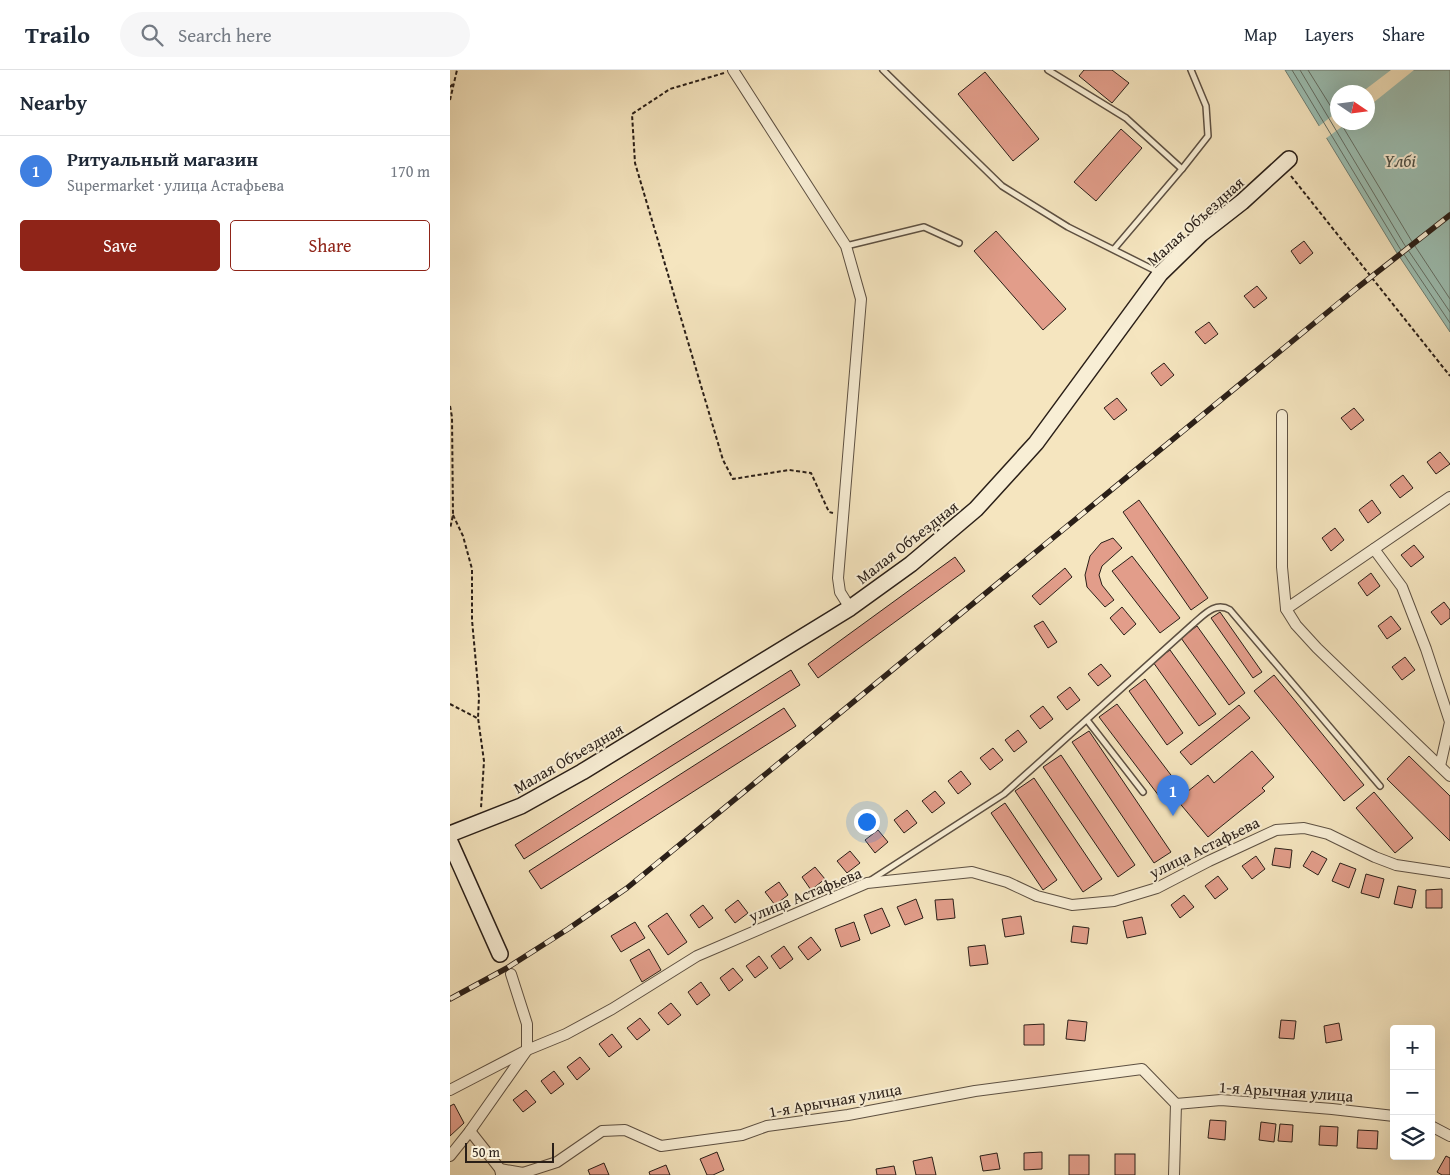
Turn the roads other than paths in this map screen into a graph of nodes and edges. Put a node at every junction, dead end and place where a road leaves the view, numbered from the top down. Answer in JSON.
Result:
{"nodes":[{"id":1,"x":733,"y":70,"type":"edge"},
{"id":2,"x":883,"y":70,"type":"edge"},
{"id":3,"x":1048,"y":70,"type":"edge"},
{"id":4,"x":1191,"y":70,"type":"edge"},
{"id":5,"x":1285,"y":162,"type":"road end"},
{"id":6,"x":1182,"y":169,"type":"junction"},
{"id":7,"x":959,"y":243,"type":"dead end"},
{"id":8,"x":846,"y":246,"type":"junction"},
{"id":9,"x":1114,"y":250,"type":"junction"},
{"id":10,"x":1160,"y":274,"type":"junction"},
{"id":11,"x":1282,"y":415,"type":"dead end"},
{"id":12,"x":1450,"y":497,"type":"edge"},
{"id":13,"x":1374,"y":549,"type":"junction"},
{"id":14,"x":850,"y":608,"type":"junction"},
{"id":15,"x":1286,"y":609,"type":"junction"},
{"id":16,"x":1087,"y":720,"type":"junction"},
{"id":17,"x":1440,"y":766,"type":"junction"},
{"id":18,"x":1450,"y":776,"type":"edge"},
{"id":19,"x":1380,"y":786,"type":"dead end"},
{"id":20,"x":1144,"y":792,"type":"dead end"},
{"id":21,"x":450,"y":834,"type":"edge"},
{"id":22,"x":450,"y":842,"type":"edge"},
{"id":23,"x":1450,"y":873,"type":"edge"},
{"id":24,"x":867,"y":883,"type":"junction"},
{"id":25,"x":500,"y":954,"type":"dead end"},
{"id":26,"x":511,"y":974,"type":"dead end"},
{"id":27,"x":527,"y":1050,"type":"junction"},
{"id":28,"x":450,"y":1090,"type":"edge"},
{"id":29,"x":1176,"y":1104,"type":"junction"},
{"id":30,"x":1390,"y":1116,"type":"edge"},
{"id":31,"x":1435,"y":1128,"type":"edge"},
{"id":32,"x":470,"y":1131,"type":"junction"},
{"id":33,"x":1450,"y":1136,"type":"edge"},
{"id":34,"x":450,"y":1156,"type":"edge"},
{"id":35,"x":501,"y":1172,"type":"edge"},
{"id":36,"x":1174,"y":1175,"type":"edge"}],
"edges":[{"from":1,"to":8,"type":"street"},
{"from":2,"to":9,"type":"lane"},
{"from":3,"to":6,"type":"lane"},
{"from":4,"to":6,"type":"lane"},
{"from":5,"to":10,"type":"main road","name":"Малая Объездная"},
{"from":6,"to":9,"type":"lane"},
{"from":7,"to":8,"type":"lane"},
{"from":8,"to":14,"type":"street"},
{"from":9,"to":10,"type":"lane"},
{"from":10,"to":14,"type":"main road","name":"Малая Объездная"},
{"from":11,"to":15,"type":"street"},
{"from":12,"to":13,"type":"street"},
{"from":13,"to":15,"type":"street"},
{"from":13,"to":17,"type":"street"},
{"from":14,"to":21,"type":"main road","name":"Малая Объездная"},
{"from":15,"to":17,"type":"street"},
{"from":16,"to":19,"type":"lane"},
{"from":16,"to":20,"type":"lane"},
{"from":16,"to":24,"type":"lane"},
{"from":17,"to":18,"type":"street"},
{"from":22,"to":25,"type":"main road"},
{"from":23,"to":24,"type":"street","name":"улица Астафьева"},
{"from":24,"to":27,"type":"street","name":"улица Астафьева"},
{"from":26,"to":27,"type":"street"},
{"from":27,"to":28,"type":"street","name":"улица Астафьева"},
{"from":27,"to":32,"type":"street"},
{"from":29,"to":30,"type":"street","name":"1-я Арычная улица"},
{"from":29,"to":35,"type":"street","name":"1-я Арычная улица"},
{"from":29,"to":36,"type":"street"},
{"from":31,"to":33,"type":"street"},
{"from":32,"to":34,"type":"street"},
{"from":32,"to":35,"type":"street"}]}
